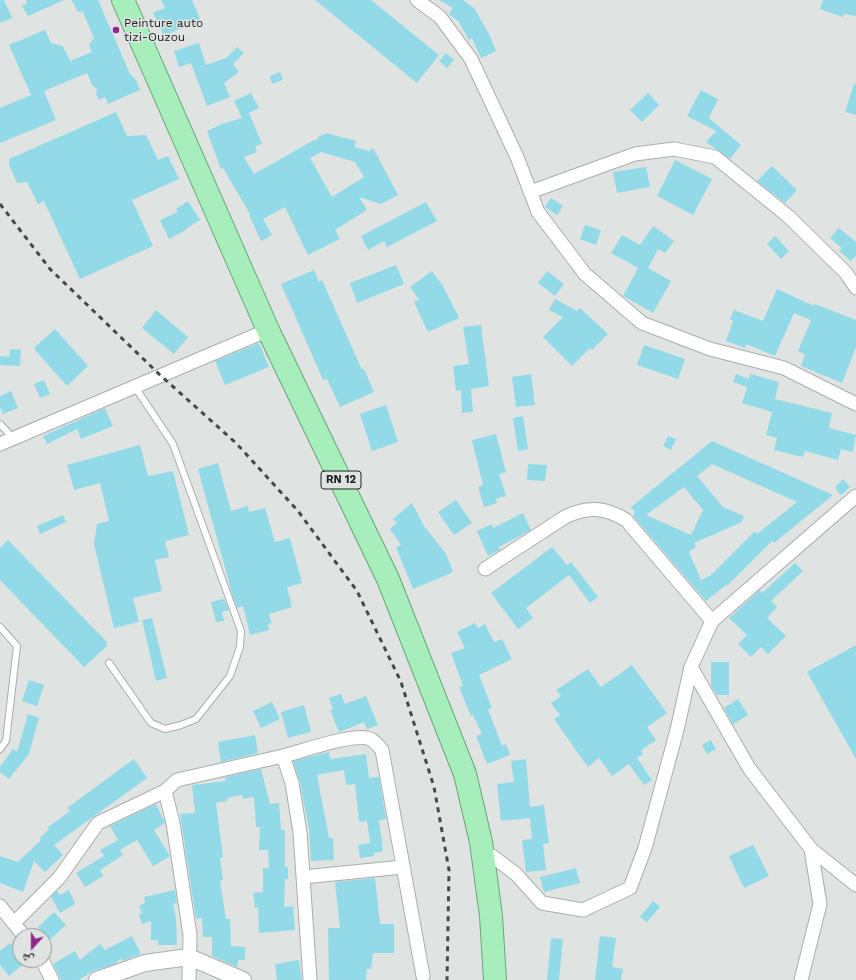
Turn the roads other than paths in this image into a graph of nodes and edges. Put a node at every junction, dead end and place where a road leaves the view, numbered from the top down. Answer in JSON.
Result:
{"nodes":[{"id":1,"x":123,"y":0,"type":"edge"},
{"id":2,"x":134,"y":0,"type":"edge"},
{"id":3,"x":417,"y":0,"type":"edge"},
{"id":4,"x":530,"y":192,"type":"junction"},
{"id":5,"x":856,"y":288,"type":"edge"},
{"id":6,"x":268,"y":330,"type":"junction"},
{"id":7,"x":135,"y":387,"type":"junction"},
{"id":8,"x":856,"y":404,"type":"edge"},
{"id":9,"x":0,"y":424,"type":"edge"},
{"id":10,"x":12,"y":437,"type":"junction"},
{"id":11,"x":0,"y":444,"type":"edge"},
{"id":12,"x":856,"y":496,"type":"edge"},
{"id":13,"x":485,"y":569,"type":"dead end"},
{"id":14,"x":712,"y":621,"type":"junction"},
{"id":15,"x":0,"y":627,"type":"edge"},
{"id":16,"x":109,"y":663,"type":"dead end"},
{"id":17,"x":691,"y":667,"type":"junction"},
{"id":18,"x":0,"y":749,"type":"edge"},
{"id":19,"x":283,"y":756,"type":"junction"},
{"id":20,"x":165,"y":791,"type":"junction"},
{"id":21,"x":811,"y":849,"type":"junction"},
{"id":22,"x":492,"y":856,"type":"junction"},
{"id":23,"x":403,"y":867,"type":"junction"},
{"id":24,"x":303,"y":877,"type":"junction"},
{"id":25,"x":856,"y":885,"type":"edge"},
{"id":26,"x":0,"y":906,"type":"edge"},
{"id":27,"x":14,"y":923,"type":"junction"},
{"id":28,"x":18,"y":928,"type":"edge"},
{"id":29,"x":189,"y":957,"type":"junction"},
{"id":30,"x":46,"y":968,"type":"edge"},
{"id":31,"x":423,"y":976,"type":"dead end"},
{"id":32,"x":52,"y":980,"type":"edge"},
{"id":33,"x":97,"y":980,"type":"edge"},
{"id":34,"x":189,"y":980,"type":"edge"},
{"id":35,"x":243,"y":980,"type":"edge"},
{"id":36,"x":310,"y":980,"type":"edge"},
{"id":37,"x":495,"y":980,"type":"edge"},
{"id":38,"x":506,"y":980,"type":"edge"},
{"id":39,"x":801,"y":980,"type":"edge"}],
"edges":[{"from":1,"to":6,"type":"highway","number":"RN 12"},
{"from":2,"to":22,"type":"highway","number":"RN 12"},
{"from":3,"to":4,"type":"street"},
{"from":4,"to":5,"type":"street"},
{"from":4,"to":8,"type":"street"},
{"from":6,"to":7,"type":"street"},
{"from":6,"to":37,"type":"highway","number":"RN 12"},
{"from":7,"to":10,"type":"street"},
{"from":7,"to":16,"type":"lane"},
{"from":9,"to":10,"type":"lane"},
{"from":10,"to":11,"type":"street"},
{"from":12,"to":14,"type":"street"},
{"from":13,"to":14,"type":"street"},
{"from":14,"to":17,"type":"street"},
{"from":15,"to":18,"type":"lane"},
{"from":17,"to":21,"type":"street"},
{"from":17,"to":22,"type":"street"},
{"from":19,"to":20,"type":"street"},
{"from":19,"to":23,"type":"street"},
{"from":19,"to":24,"type":"street"},
{"from":20,"to":27,"type":"street"},
{"from":20,"to":29,"type":"street"},
{"from":21,"to":25,"type":"street"},
{"from":21,"to":39,"type":"street"},
{"from":22,"to":38,"type":"highway","number":"RN 12"},
{"from":23,"to":24,"type":"street"},
{"from":23,"to":31,"type":"street"},
{"from":24,"to":36,"type":"street"},
{"from":26,"to":27,"type":"street"},
{"from":27,"to":28,"type":"street"},
{"from":29,"to":33,"type":"street"},
{"from":29,"to":34,"type":"street"},
{"from":29,"to":35,"type":"street"},
{"from":30,"to":32,"type":"street"}]}
